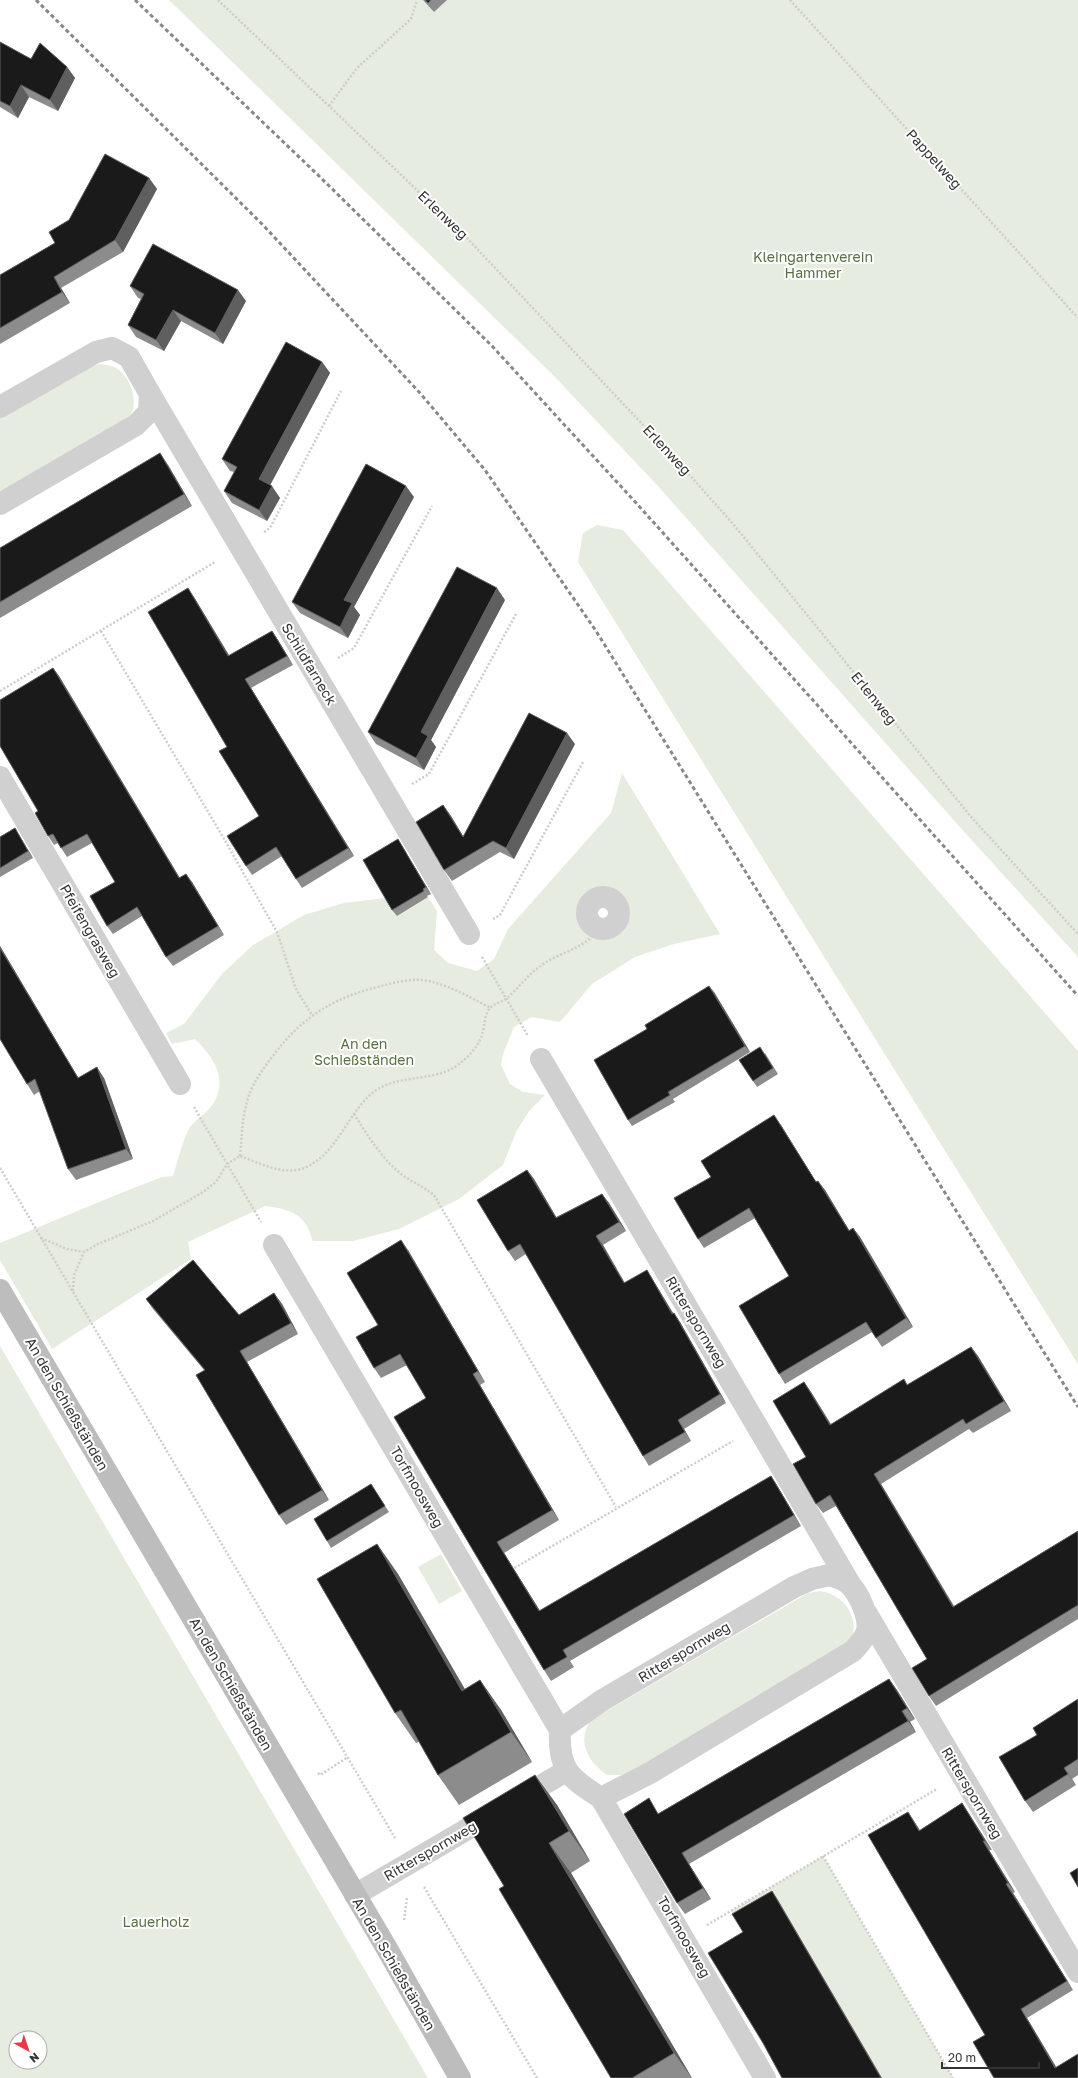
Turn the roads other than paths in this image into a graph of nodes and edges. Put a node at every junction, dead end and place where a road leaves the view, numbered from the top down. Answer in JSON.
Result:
{"nodes":[{"id":1,"x":150,"y":394,"type":"junction"},
{"id":2,"x":0,"y":407,"type":"edge"},
{"id":3,"x":0,"y":504,"type":"edge"},
{"id":4,"x":0,"y":777,"type":"edge"},
{"id":5,"x":468,"y":934,"type":"road end"},
{"id":6,"x":541,"y":1059,"type":"road end"},
{"id":7,"x":180,"y":1084,"type":"road end"},
{"id":8,"x":274,"y":1245,"type":"road end"},
{"id":9,"x":0,"y":1290,"type":"edge"},
{"id":10,"x":850,"y":1584,"type":"junction"},
{"id":11,"x":867,"y":1614,"type":"junction"},
{"id":12,"x":560,"y":1730,"type":"junction"},
{"id":13,"x":566,"y":1771,"type":"junction"},
{"id":14,"x":601,"y":1798,"type":"junction"},
{"id":15,"x":355,"y":1895,"type":"junction"},
{"id":16,"x":1078,"y":1972,"type":"edge"},
{"id":17,"x":460,"y":2078,"type":"edge"},
{"id":18,"x":765,"y":2078,"type":"edge"}],
"edges":[{"from":1,"to":2,"type":"street","name":"Schildfarneck"},
{"from":1,"to":3,"type":"street"},
{"from":1,"to":5,"type":"street","name":"Schildfarneck"},
{"from":4,"to":7,"type":"street","name":"Pfeifengrasweg"},
{"from":6,"to":10,"type":"street","name":"Ritterspornweg"},
{"from":8,"to":12,"type":"street","name":"Torfmoosweg"},
{"from":9,"to":15,"type":"street","name":"An den Schießständen"},
{"from":10,"to":11,"type":"street","name":"Ritterspornweg"},
{"from":10,"to":12,"type":"street","name":"Ritterspornweg"},
{"from":11,"to":14,"type":"street"},
{"from":11,"to":16,"type":"street","name":"Ritterspornweg"},
{"from":12,"to":13,"type":"street"},
{"from":13,"to":14,"type":"street"},
{"from":13,"to":15,"type":"street","name":"Ritterspornweg"},
{"from":14,"to":18,"type":"street","name":"Torfmoosweg"},
{"from":15,"to":17,"type":"street","name":"An den Schießständen"}]}
